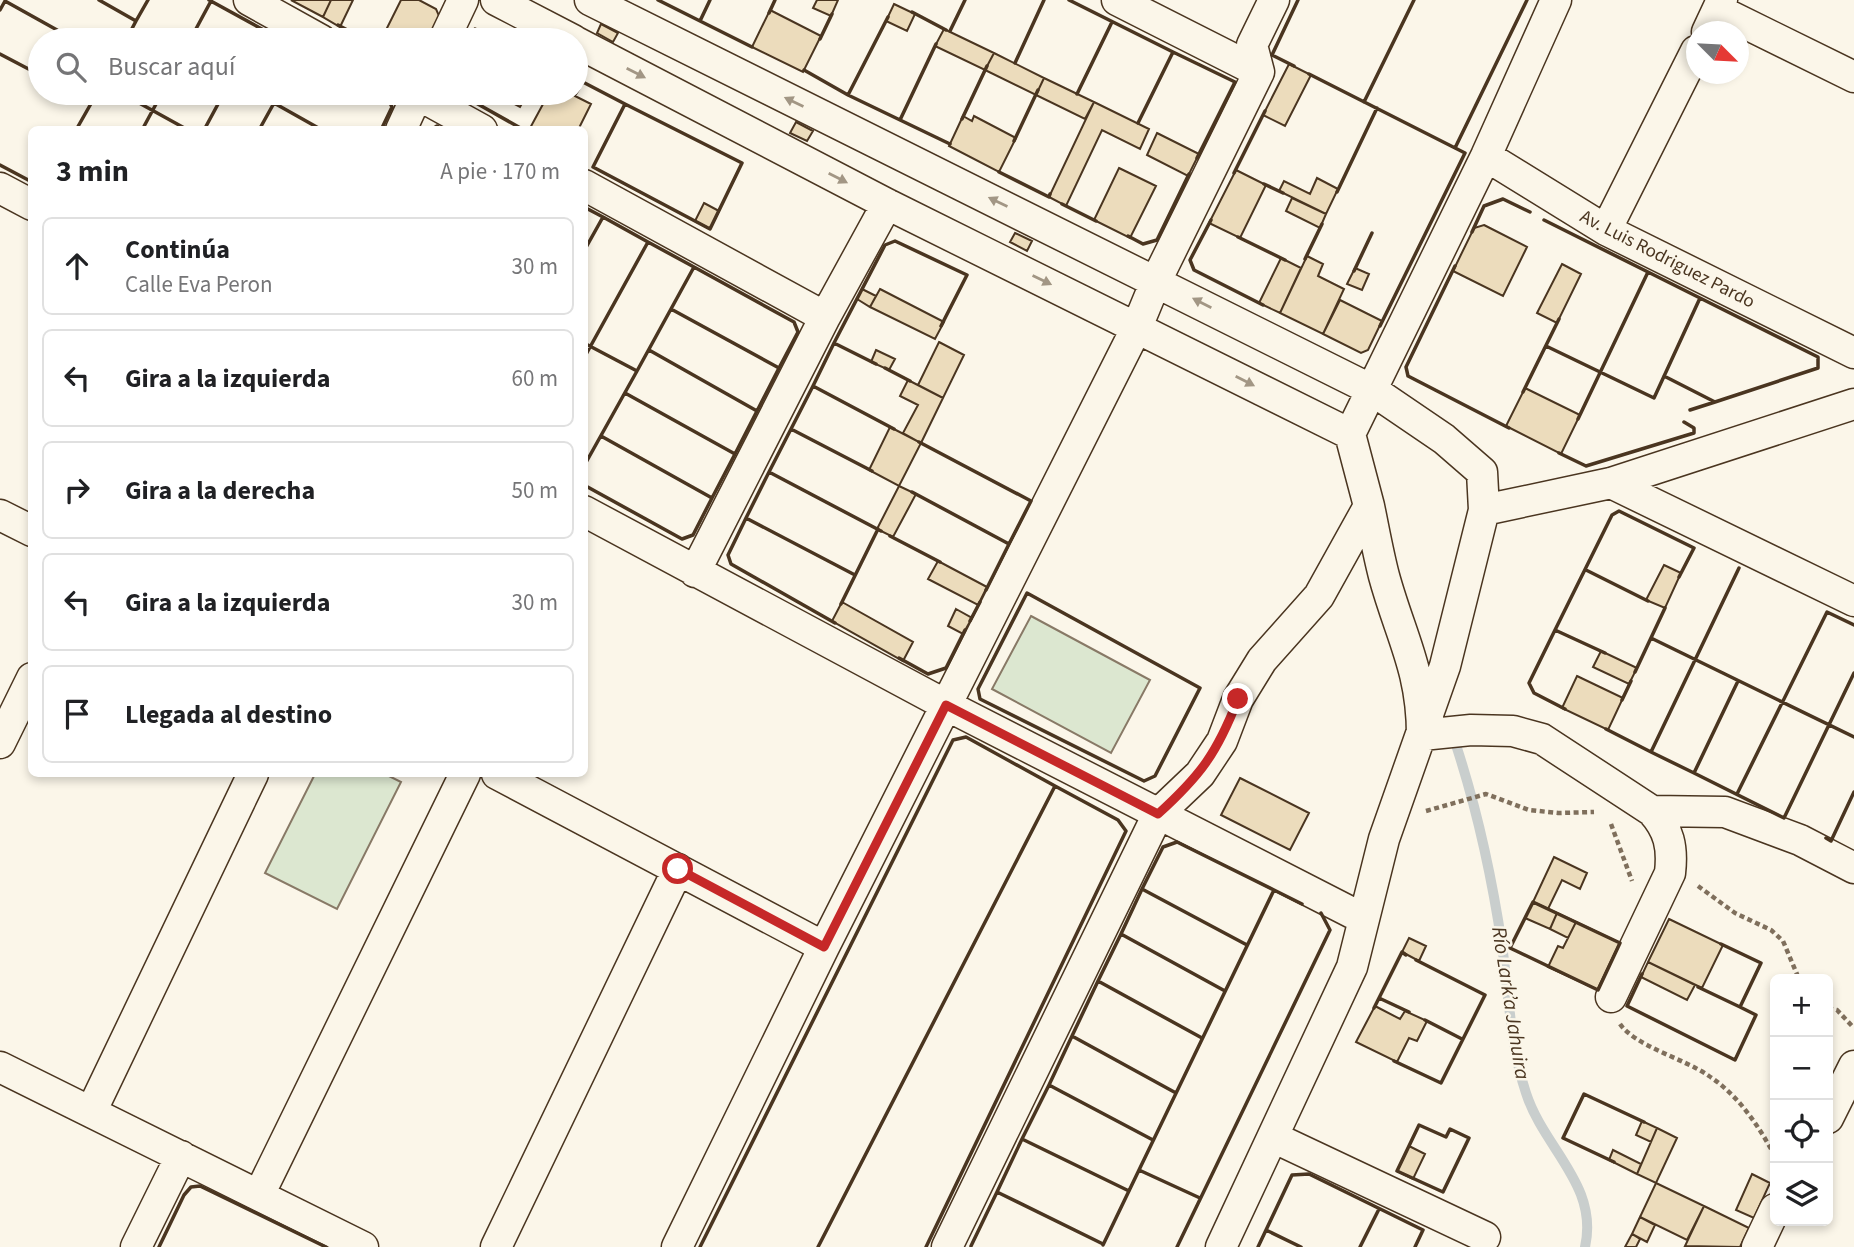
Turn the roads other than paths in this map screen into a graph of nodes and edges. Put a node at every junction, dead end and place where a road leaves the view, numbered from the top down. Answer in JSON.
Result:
{"nodes":[{"id":1,"x":249,"y":0,"type":"edge"},
{"id":2,"x":463,"y":0,"type":"edge"},
{"id":3,"x":496,"y":0,"type":"edge"},
{"id":4,"x":590,"y":0,"type":"edge"},
{"id":5,"x":1118,"y":0,"type":"edge"},
{"id":6,"x":1274,"y":0,"type":"edge"},
{"id":7,"x":1556,"y":0,"type":"edge"},
{"id":8,"x":1716,"y":14,"type":"edge"},
{"id":9,"x":299,"y":28,"type":"edge"},
{"id":10,"x":450,"y":28,"type":"edge"},
{"id":11,"x":549,"y":28,"type":"edge"},
{"id":12,"x":588,"y":48,"type":"edge"},
{"id":13,"x":1686,"y":71,"type":"edge"},
{"id":14,"x":1259,"y":72,"type":"junction"},
{"id":15,"x":1854,"y":77,"type":"edge"},
{"id":16,"x":412,"y":105,"type":"edge"},
{"id":17,"x":438,"y":105,"type":"edge"},
{"id":18,"x":403,"y":126,"type":"edge"},
{"id":19,"x":475,"y":126,"type":"edge"},
{"id":20,"x":1486,"y":156,"type":"junction"},
{"id":21,"x":588,"y":187,"type":"edge"},
{"id":22,"x":0,"y":188,"type":"edge"},
{"id":23,"x":28,"y":203,"type":"edge"},
{"id":24,"x":887,"y":204,"type":"junction"},
{"id":25,"x":1606,"y":230,"type":"junction"},
{"id":26,"x":1156,"y":281,"type":"junction"},
{"id":27,"x":825,"y":317,"type":"junction"},
{"id":28,"x":1137,"y":327,"type":"junction"},
{"id":29,"x":1854,"y":353,"type":"edge"},
{"id":30,"x":1372,"y":390,"type":"junction"},
{"id":31,"x":1854,"y":404,"type":"edge"},
{"id":32,"x":1350,"y":434,"type":"junction"},
{"id":33,"x":1611,"y":483,"type":"junction"},
{"id":34,"x":1369,"y":506,"type":"junction"},
{"id":35,"x":1484,"y":509,"type":"junction"},
{"id":36,"x":588,"y":513,"type":"edge"},
{"id":37,"x":0,"y":515,"type":"edge"},
{"id":38,"x":28,"y":529,"type":"edge"},
{"id":39,"x":695,"y":572,"type":"junction"},
{"id":40,"x":1854,"y":601,"type":"edge"},
{"id":41,"x":28,"y":686,"type":"edge"},
{"id":42,"x":946,"y":705,"type":"junction"},
{"id":43,"x":1422,"y":735,"type":"junction"},
{"id":44,"x":0,"y":743,"type":"edge"},
{"id":45,"x":252,"y":777,"type":"edge"},
{"id":46,"x":464,"y":777,"type":"edge"},
{"id":47,"x":503,"y":777,"type":"edge"},
{"id":48,"x":1652,"y":811,"type":"junction"},
{"id":49,"x":1158,"y":814,"type":"junction"},
{"id":50,"x":1854,"y":868,"type":"edge"},
{"id":51,"x":678,"y":869,"type":"junction"},
{"id":52,"x":1364,"y":919,"type":"junction"},
{"id":53,"x":824,"y":947,"type":"junction"},
{"id":54,"x":1611,"y":996,"type":"road end"},
{"id":55,"x":1854,"y":1066,"type":"edge"},
{"id":56,"x":0,"y":1067,"type":"edge"},
{"id":57,"x":1833,"y":1108,"type":"edge"},
{"id":58,"x":91,"y":1112,"type":"junction"},
{"id":59,"x":1275,"y":1138,"type":"junction"},
{"id":60,"x":181,"y":1156,"type":"junction"},
{"id":61,"x":260,"y":1195,"type":"junction"},
{"id":62,"x":1770,"y":1220,"type":"edge"},
{"id":63,"x":1485,"y":1237,"type":"dead end"},
{"id":64,"x":136,"y":1247,"type":"edge"},
{"id":65,"x":363,"y":1247,"type":"edge"},
{"id":66,"x":496,"y":1247,"type":"edge"},
{"id":67,"x":677,"y":1247,"type":"edge"},
{"id":68,"x":947,"y":1247,"type":"edge"},
{"id":69,"x":1221,"y":1247,"type":"edge"},
{"id":70,"x":1757,"y":1247,"type":"edge"}],
"edges":[{"from":1,"to":9,"type":"street"},
{"from":2,"to":10,"type":"street"},
{"from":3,"to":11,"type":"street"},
{"from":26,"to":4,"type":"street","one_way":true},
{"from":5,"to":14,"type":"street"},
{"from":6,"to":14,"type":"street"},
{"from":7,"to":20,"type":"street"},
{"from":8,"to":15,"type":"street"},
{"from":12,"to":24,"type":"street","one_way":true},
{"from":13,"to":25,"type":"street"},
{"from":14,"to":26,"type":"street"},
{"from":16,"to":18,"type":"street"},
{"from":17,"to":19,"type":"street"},
{"from":20,"to":25,"type":"street","name":"Av. Luis Rodriguez Pardo"},
{"from":20,"to":30,"type":"street"},
{"from":21,"to":27,"type":"street"},
{"from":22,"to":23,"type":"street"},
{"from":24,"to":27,"type":"street"},
{"from":24,"to":28,"type":"street","one_way":true},
{"from":25,"to":29,"type":"street","name":"Av. Luis Rodriguez Pardo"},
{"from":26,"to":28,"type":"street"},
{"from":30,"to":26,"type":"street","one_way":true},
{"from":27,"to":39,"type":"street"},
{"from":28,"to":32,"type":"street","one_way":true},
{"from":28,"to":42,"type":"street"},
{"from":30,"to":32,"type":"street"},
{"from":30,"to":35,"type":"street"},
{"from":31,"to":33,"type":"street"},
{"from":32,"to":34,"type":"street"},
{"from":33,"to":35,"type":"street"},
{"from":33,"to":40,"type":"street"},
{"from":34,"to":43,"type":"street"},
{"from":34,"to":49,"type":"street"},
{"from":35,"to":43,"type":"street"},
{"from":36,"to":39,"type":"street"},
{"from":37,"to":38,"type":"street"},
{"from":39,"to":42,"type":"street"},
{"from":41,"to":44,"type":"street"},
{"from":42,"to":49,"type":"street"},
{"from":42,"to":53,"type":"street"},
{"from":43,"to":48,"type":"street"},
{"from":43,"to":52,"type":"street"},
{"from":45,"to":58,"type":"street"},
{"from":46,"to":61,"type":"street"},
{"from":47,"to":51,"type":"street"},
{"from":48,"to":50,"type":"street"},
{"from":48,"to":54,"type":"street"},
{"from":49,"to":52,"type":"street"},
{"from":49,"to":68,"type":"street"},
{"from":51,"to":53,"type":"street"},
{"from":51,"to":66,"type":"street"},
{"from":52,"to":59,"type":"street"},
{"from":53,"to":67,"type":"street"},
{"from":55,"to":57,"type":"street"},
{"from":56,"to":58,"type":"street"},
{"from":58,"to":60,"type":"street"},
{"from":59,"to":63,"type":"street"},
{"from":59,"to":69,"type":"street"},
{"from":60,"to":61,"type":"street"},
{"from":60,"to":64,"type":"street"},
{"from":61,"to":65,"type":"street"},
{"from":62,"to":70,"type":"street"}]}
